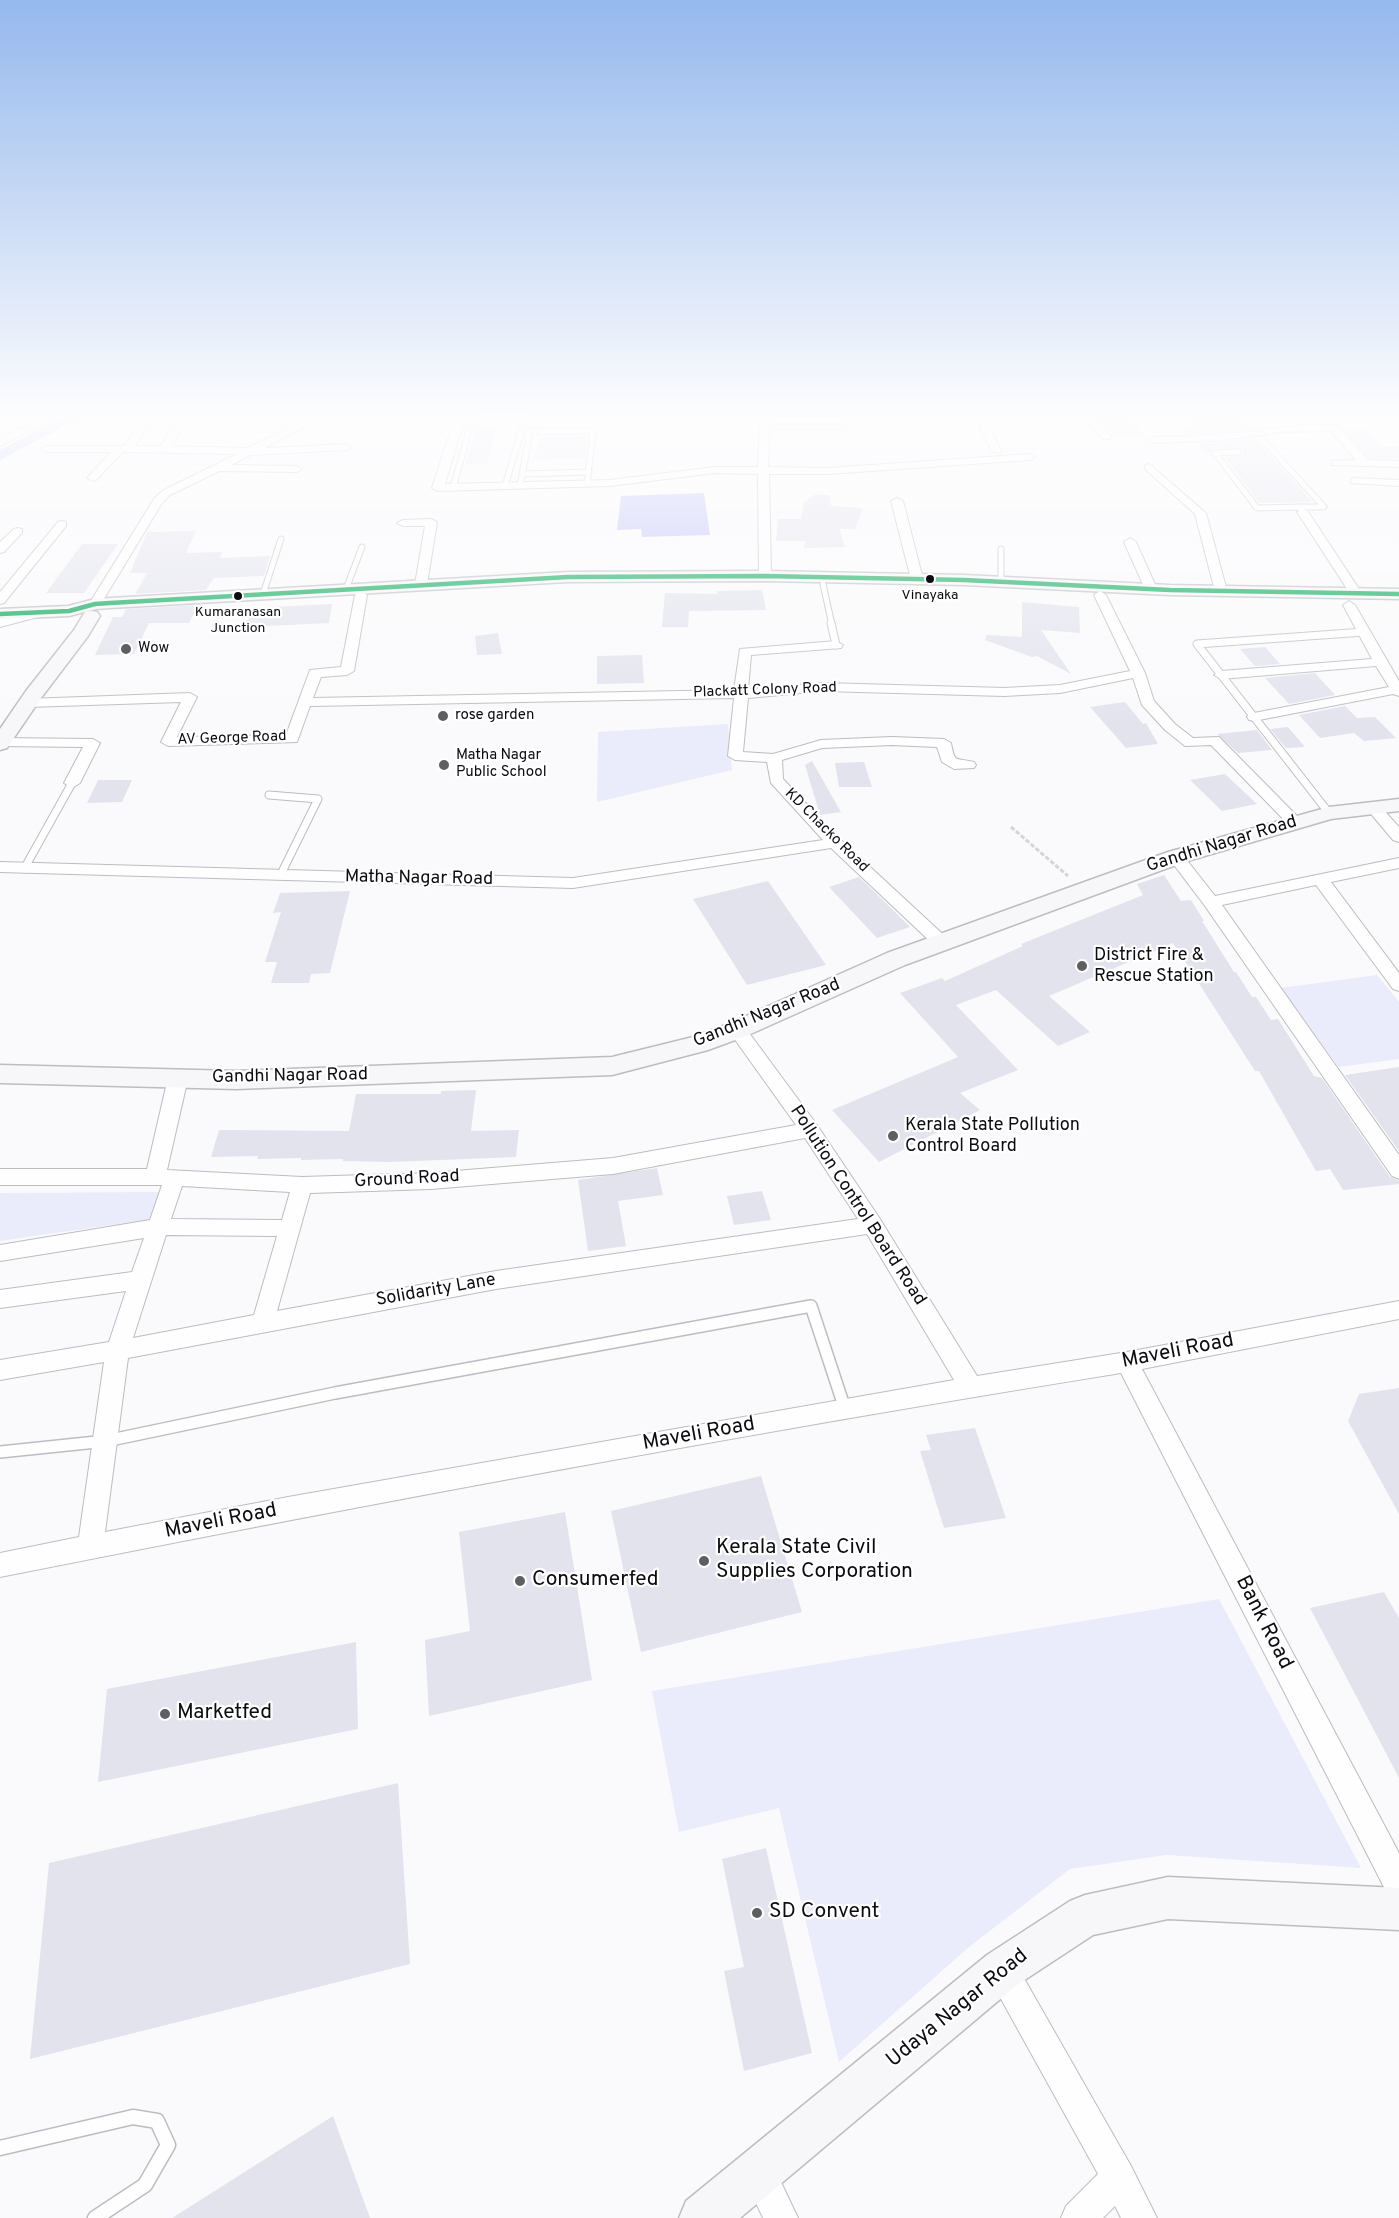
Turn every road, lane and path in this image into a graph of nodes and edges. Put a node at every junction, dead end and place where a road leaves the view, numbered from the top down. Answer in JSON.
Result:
{"nodes":[{"id":1,"x":146,"y":521,"type":"edge"},
{"id":2,"x":764,"y":521,"type":"edge"},
{"id":3,"x":902,"y":521,"type":"edge"},
{"id":4,"x":1202,"y":521,"type":"edge"},
{"id":5,"x":1307,"y":521,"type":"edge"},
{"id":6,"x":403,"y":523,"type":"dead end"},
{"id":7,"x":62,"y":524,"type":"dead end"},
{"id":8,"x":18,"y":531,"type":"dead end"},
{"id":9,"x":281,"y":539,"type":"dead end"},
{"id":10,"x":1130,"y":542,"type":"dead end"},
{"id":11,"x":362,"y":548,"type":"dead end"},
{"id":12,"x":0,"y":549,"type":"edge"},
{"id":13,"x":1001,"y":549,"type":"dead end"},
{"id":14,"x":765,"y":576,"type":"junction"},
{"id":15,"x":917,"y":579,"type":"junction"},
{"id":16,"x":532,"y":582,"type":"junction"},
{"id":17,"x":1001,"y":582,"type":"junction"},
{"id":18,"x":421,"y":584,"type":"junction"},
{"id":19,"x":824,"y":584,"type":"junction"},
{"id":20,"x":1151,"y":589,"type":"junction"},
{"id":21,"x":1100,"y":591,"type":"junction"},
{"id":22,"x":1221,"y":591,"type":"junction"},
{"id":23,"x":354,"y":592,"type":"junction"},
{"id":24,"x":263,"y":594,"type":"junction"},
{"id":25,"x":1399,"y":594,"type":"edge"},
{"id":26,"x":1353,"y":600,"type":"junction"},
{"id":27,"x":1399,"y":604,"type":"edge"},
{"id":28,"x":1,"y":611,"type":"edge"},
{"id":29,"x":42,"y":612,"type":"junction"},
{"id":30,"x":89,"y":618,"type":"junction"},
{"id":31,"x":1364,"y":632,"type":"junction"},
{"id":32,"x":836,"y":645,"type":"joint"},
{"id":33,"x":1380,"y":662,"type":"junction"},
{"id":34,"x":1138,"y":673,"type":"junction"},
{"id":35,"x":1221,"y":675,"type":"junction"},
{"id":36,"x":1398,"y":690,"type":"edge"},
{"id":37,"x":742,"y":693,"type":"junction"},
{"id":38,"x":305,"y":702,"type":"junction"},
{"id":39,"x":28,"y":703,"type":"junction"},
{"id":40,"x":1254,"y":717,"type":"junction"},
{"id":41,"x":2,"y":740,"type":"edge"},
{"id":42,"x":774,"y":758,"type":"junction"},
{"id":43,"x":969,"y":765,"type":"dead end"},
{"id":44,"x":72,"y":783,"type":"joint"},
{"id":45,"x":269,"y":795,"type":"dead end"},
{"id":46,"x":1399,"y":805,"type":"edge"},
{"id":47,"x":1374,"y":808,"type":"junction"},
{"id":48,"x":1329,"y":813,"type":"junction"},
{"id":49,"x":1296,"y":823,"type":"junction"},
{"id":50,"x":1011,"y":827,"type":"dead end"},
{"id":51,"x":1399,"y":837,"type":"edge"},
{"id":52,"x":835,"y":843,"type":"junction"},
{"id":53,"x":1176,"y":857,"type":"junction"},
{"id":54,"x":1399,"y":863,"type":"edge"},
{"id":55,"x":0,"y":867,"type":"edge"},
{"id":56,"x":24,"y":869,"type":"junction"},
{"id":57,"x":280,"y":876,"type":"junction"},
{"id":58,"x":1319,"y":878,"type":"junction"},
{"id":59,"x":1085,"y":891,"type":"junction"},
{"id":60,"x":1211,"y":902,"type":"junction"},
{"id":61,"x":942,"y":943,"type":"junction"},
{"id":62,"x":1399,"y":985,"type":"edge"},
{"id":63,"x":737,"y":1030,"type":"junction"},
{"id":64,"x":0,"y":1074,"type":"edge"},
{"id":65,"x":178,"y":1078,"type":"junction"},
{"id":66,"x":810,"y":1130,"type":"junction"},
{"id":67,"x":1399,"y":1171,"type":"edge"},
{"id":68,"x":0,"y":1177,"type":"edge"},
{"id":69,"x":165,"y":1178,"type":"junction"},
{"id":70,"x":302,"y":1185,"type":"junction"},
{"id":71,"x":873,"y":1225,"type":"junction"},
{"id":72,"x":159,"y":1227,"type":"junction"},
{"id":73,"x":290,"y":1228,"type":"junction"},
{"id":74,"x":0,"y":1253,"type":"edge"},
{"id":75,"x":141,"y":1280,"type":"junction"},
{"id":76,"x":0,"y":1299,"type":"edge"},
{"id":77,"x":1399,"y":1310,"type":"edge"},
{"id":78,"x":263,"y":1321,"type":"junction"},
{"id":79,"x":117,"y":1352,"type":"junction"},
{"id":80,"x":1127,"y":1362,"type":"junction"},
{"id":81,"x":0,"y":1370,"type":"edge"},
{"id":82,"x":971,"y":1387,"type":"junction"},
{"id":83,"x":845,"y":1409,"type":"junction"},
{"id":84,"x":106,"y":1441,"type":"junction"},
{"id":85,"x":0,"y":1452,"type":"edge"},
{"id":86,"x":90,"y":1547,"type":"junction"},
{"id":87,"x":0,"y":1565,"type":"edge"},
{"id":88,"x":1399,"y":1884,"type":"edge"},
{"id":89,"x":1399,"y":1909,"type":"edge"},
{"id":90,"x":1002,"y":1970,"type":"junction"},
{"id":91,"x":0,"y":2148,"type":"edge"},
{"id":92,"x":759,"y":2173,"type":"junction"},
{"id":93,"x":1119,"y":2178,"type":"junction"},
{"id":94,"x":95,"y":2218,"type":"edge"},
{"id":95,"x":703,"y":2218,"type":"edge"},
{"id":96,"x":781,"y":2218,"type":"edge"},
{"id":97,"x":1078,"y":2218,"type":"edge"},
{"id":98,"x":1140,"y":2218,"type":"edge"}],
"edges":[{"from":1,"to":30,"type":"street"},
{"from":2,"to":14,"type":"street"},
{"from":3,"to":15,"type":"street"},
{"from":4,"to":22,"type":"street"},
{"from":5,"to":26,"type":"street"},
{"from":6,"to":18,"type":"street"},
{"from":7,"to":28,"type":"street"},
{"from":8,"to":12,"type":"street"},
{"from":9,"to":24,"type":"lane"},
{"from":10,"to":20,"type":"street"},
{"from":11,"to":23,"type":"lane"},
{"from":13,"to":17,"type":"lane"},
{"from":14,"to":15,"type":"main road"},
{"from":14,"to":16,"type":"main road"},
{"from":15,"to":17,"type":"main road"},
{"from":16,"to":18,"type":"main road"},
{"from":16,"to":19,"type":"main road"},
{"from":16,"to":23,"type":"main road"},
{"from":17,"to":21,"type":"main road"},
{"from":18,"to":23,"type":"main road"},
{"from":19,"to":21,"type":"main road"},
{"from":19,"to":32,"type":"lane"},
{"from":20,"to":21,"type":"main road"},
{"from":20,"to":22,"type":"main road"},
{"from":21,"to":26,"type":"main road"},
{"from":21,"to":34,"type":"street"},
{"from":22,"to":26,"type":"main road"},
{"from":23,"to":24,"type":"main road"},
{"from":23,"to":30,"type":"main road"},
{"from":23,"to":38,"type":"street","name":"AV George Road"},
{"from":24,"to":30,"type":"main road"},
{"from":25,"to":26,"type":"main road"},
{"from":26,"to":27,"type":"main road"},
{"from":26,"to":31,"type":"street"},
{"from":28,"to":29,"type":"main road"},
{"from":29,"to":30,"type":"main road"},
{"from":29,"to":30,"type":"main road"},
{"from":30,"to":39,"type":"main road"},
{"from":31,"to":33,"type":"street"},
{"from":31,"to":35,"type":"lane"},
{"from":32,"to":37,"type":"street"},
{"from":33,"to":35,"type":"street"},
{"from":33,"to":36,"type":"street"},
{"from":34,"to":37,"type":"street","name":"Plackatt Colony Road"},
{"from":34,"to":49,"type":"street"},
{"from":35,"to":40,"type":"lane"},
{"from":36,"to":40,"type":"street"},
{"from":37,"to":38,"type":"street","name":"Plackatt Colony Road"},
{"from":37,"to":42,"type":"street"},
{"from":38,"to":39,"type":"street","name":"AV George Road"},
{"from":39,"to":41,"type":"main road"},
{"from":40,"to":48,"type":"lane"},
{"from":41,"to":44,"type":"street"},
{"from":42,"to":43,"type":"street"},
{"from":42,"to":52,"type":"street","name":"KD Chacko Road"},
{"from":44,"to":56,"type":"lane"},
{"from":45,"to":57,"type":"lane"},
{"from":46,"to":47,"type":"main road","name":"Gandhi Nagar Road"},
{"from":47,"to":48,"type":"main road","name":"Gandhi Nagar Road"},
{"from":47,"to":51,"type":"street"},
{"from":48,"to":49,"type":"main road","name":"Gandhi Nagar Road"},
{"from":49,"to":53,"type":"main road","name":"Gandhi Nagar Road"},
{"from":50,"to":59,"type":"path"},
{"from":52,"to":57,"type":"street","name":"Matha Nagar Road"},
{"from":52,"to":61,"type":"street","name":"KD Chacko Road"},
{"from":53,"to":59,"type":"main road","name":"Gandhi Nagar Road"},
{"from":53,"to":60,"type":"street"},
{"from":54,"to":58,"type":"street"},
{"from":55,"to":56,"type":"street","name":"Matha Nagar Road"},
{"from":56,"to":57,"type":"street","name":"Matha Nagar Road"},
{"from":58,"to":60,"type":"street"},
{"from":58,"to":62,"type":"street"},
{"from":59,"to":61,"type":"main road","name":"Gandhi Nagar Road"},
{"from":60,"to":67,"type":"street"},
{"from":61,"to":63,"type":"main road","name":"Gandhi Nagar Road"},
{"from":63,"to":65,"type":"main road","name":"Gandhi Nagar Road"},
{"from":63,"to":66,"type":"street","name":"Pollution Control Board Road"},
{"from":64,"to":65,"type":"main road","name":"Gandhi Nagar Road"},
{"from":65,"to":69,"type":"street"},
{"from":66,"to":70,"type":"street","name":"Ground Road"},
{"from":66,"to":71,"type":"street","name":"Pollution Control Board Road"},
{"from":68,"to":69,"type":"street","name":"Ground Road"},
{"from":69,"to":70,"type":"street","name":"Ground Road"},
{"from":69,"to":72,"type":"street"},
{"from":70,"to":73,"type":"street"},
{"from":71,"to":78,"type":"street","name":"Solidarity Lane"},
{"from":71,"to":82,"type":"street","name":"Pollution Control Board Road"},
{"from":72,"to":73,"type":"street"},
{"from":72,"to":74,"type":"street"},
{"from":72,"to":75,"type":"street"},
{"from":73,"to":78,"type":"street"},
{"from":75,"to":76,"type":"street"},
{"from":75,"to":79,"type":"street"},
{"from":77,"to":80,"type":"street","name":"Maveli Road"},
{"from":78,"to":79,"type":"street","name":"Solidarity Lane"},
{"from":79,"to":81,"type":"street","name":"Solidarity Lane"},
{"from":79,"to":84,"type":"street"},
{"from":80,"to":82,"type":"street","name":"Maveli Road"},
{"from":80,"to":88,"type":"street","name":"Bank Road"},
{"from":82,"to":83,"type":"street","name":"Maveli Road"},
{"from":83,"to":84,"type":"lane"},
{"from":83,"to":86,"type":"street","name":"Maveli Road"},
{"from":84,"to":85,"type":"lane"},
{"from":84,"to":86,"type":"street"},
{"from":86,"to":87,"type":"street","name":"Maveli Road"},
{"from":89,"to":90,"type":"main road","name":"Udaya Nagar Road"},
{"from":90,"to":92,"type":"main road","name":"Udaya Nagar Road"},
{"from":90,"to":93,"type":"street"},
{"from":91,"to":94,"type":"lane"},
{"from":92,"to":95,"type":"main road","name":"Udaya Nagar Road"},
{"from":92,"to":96,"type":"street"},
{"from":93,"to":97,"type":"street"},
{"from":93,"to":98,"type":"street"}]}
